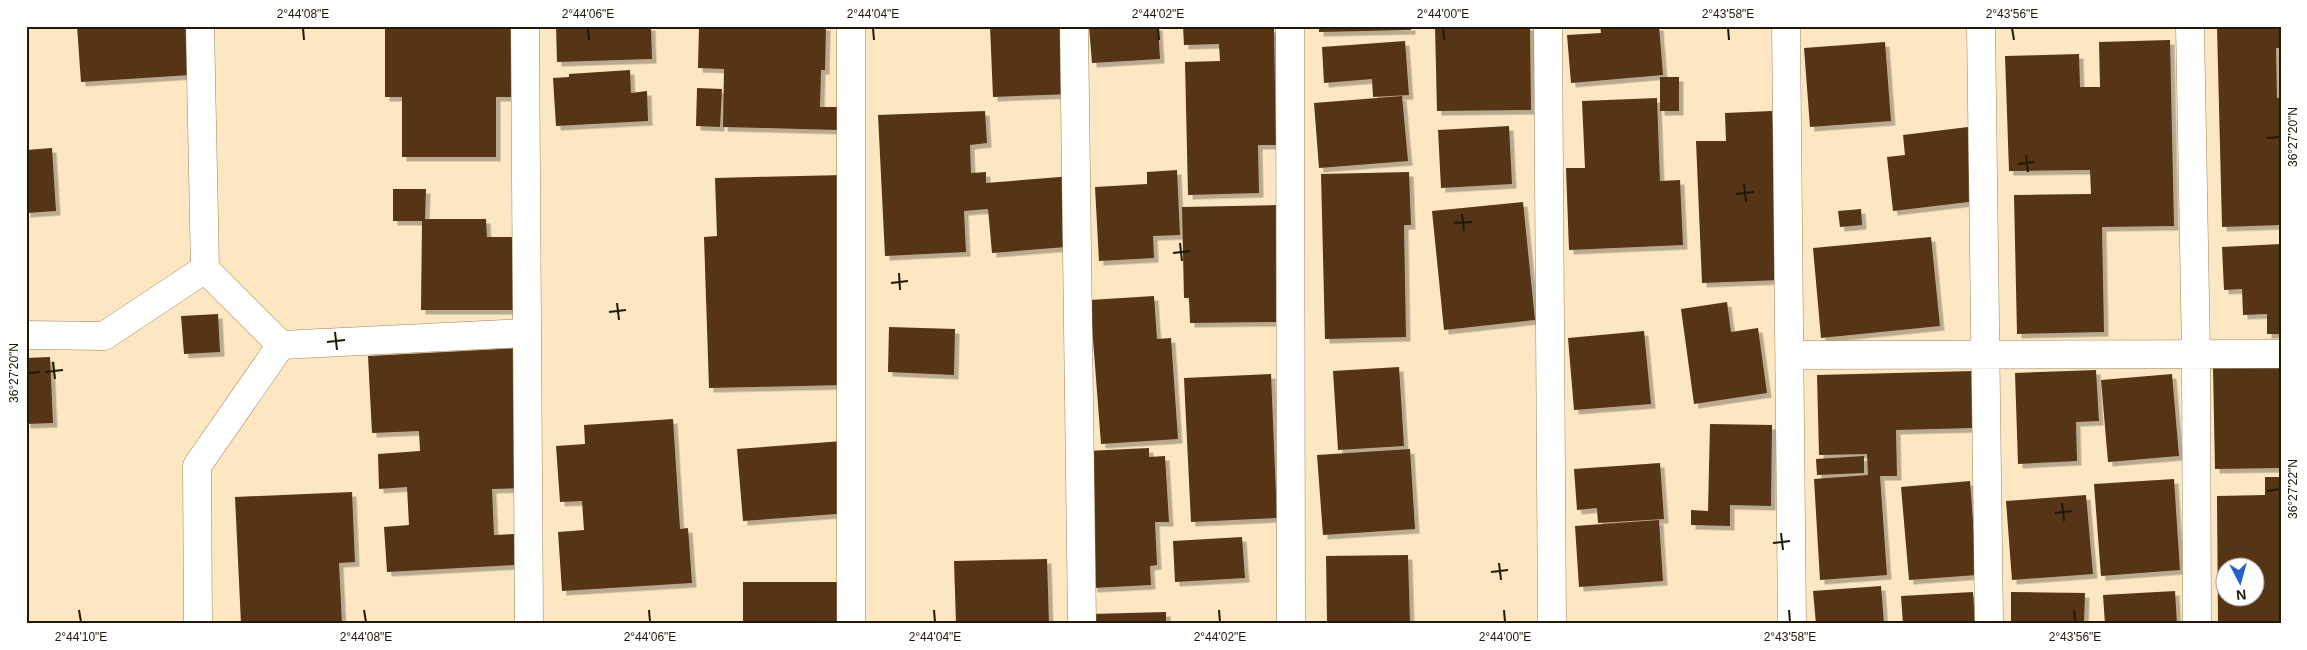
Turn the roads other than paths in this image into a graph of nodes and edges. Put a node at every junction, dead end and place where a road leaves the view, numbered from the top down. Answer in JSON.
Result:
{"nodes":[{"id":1,"x":200,"y":26,"type":"edge"},
{"id":2,"x":525,"y":26,"type":"edge"},
{"id":3,"x":851,"y":26,"type":"edge"},
{"id":4,"x":1074,"y":26,"type":"edge"},
{"id":5,"x":1290,"y":26,"type":"edge"},
{"id":6,"x":1548,"y":26,"type":"edge"},
{"id":7,"x":1786,"y":26,"type":"edge"},
{"id":8,"x":1981,"y":26,"type":"edge"},
{"id":9,"x":2190,"y":26,"type":"edge"},
{"id":10,"x":205,"y":269,"type":"junction"},
{"id":11,"x":527,"y":333,"type":"junction"},
{"id":12,"x":26,"y":335,"type":"edge"},
{"id":13,"x":281,"y":345,"type":"junction"},
{"id":14,"x":2196,"y":354,"type":"junction"},
{"id":15,"x":2281,"y":354,"type":"edge"},
{"id":16,"x":1985,"y":355,"type":"junction"},
{"id":17,"x":1790,"y":356,"type":"junction"},
{"id":18,"x":198,"y":624,"type":"edge"},
{"id":19,"x":529,"y":624,"type":"edge"},
{"id":20,"x":852,"y":624,"type":"edge"},
{"id":21,"x":1082,"y":624,"type":"edge"},
{"id":22,"x":1291,"y":624,"type":"edge"},
{"id":23,"x":1552,"y":624,"type":"edge"},
{"id":24,"x":1792,"y":624,"type":"edge"},
{"id":25,"x":1989,"y":624,"type":"edge"},
{"id":26,"x":2197,"y":624,"type":"edge"}],
"edges":[{"from":1,"to":10,"type":"street"},
{"from":2,"to":11,"type":"street"},
{"from":3,"to":20,"type":"street"},
{"from":4,"to":21,"type":"street"},
{"from":5,"to":22,"type":"street"},
{"from":6,"to":23,"type":"street"},
{"from":7,"to":17,"type":"street"},
{"from":8,"to":16,"type":"street"},
{"from":9,"to":14,"type":"street"},
{"from":10,"to":12,"type":"street"},
{"from":10,"to":13,"type":"street"},
{"from":11,"to":13,"type":"street"},
{"from":11,"to":19,"type":"street"},
{"from":13,"to":18,"type":"street"},
{"from":14,"to":15,"type":"street"},
{"from":14,"to":16,"type":"street"},
{"from":14,"to":26,"type":"street"},
{"from":16,"to":17,"type":"street"},
{"from":16,"to":25,"type":"street"},
{"from":17,"to":24,"type":"street"}]}
